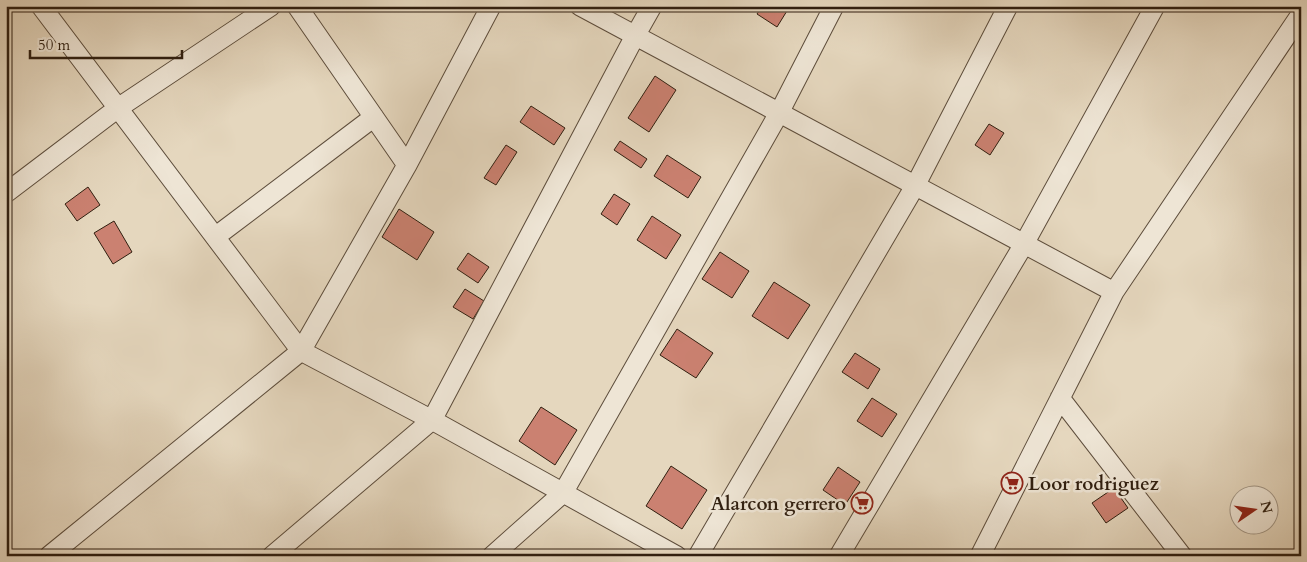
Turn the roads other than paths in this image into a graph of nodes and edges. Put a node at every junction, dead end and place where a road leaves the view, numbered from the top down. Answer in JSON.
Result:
{"nodes":[{"id":1,"x":41,"y":6,"type":"edge"},
{"id":2,"x":271,"y":6,"type":"edge"},
{"id":3,"x":297,"y":6,"type":"edge"},
{"id":4,"x":491,"y":6,"type":"edge"},
{"id":5,"x":580,"y":6,"type":"edge"},
{"id":6,"x":652,"y":6,"type":"edge"},
{"id":7,"x":834,"y":6,"type":"edge"},
{"id":8,"x":1008,"y":6,"type":"edge"},
{"id":9,"x":1155,"y":6,"type":"edge"},
{"id":10,"x":1301,"y":14,"type":"edge"},
{"id":11,"x":635,"y":36,"type":"junction"},
{"id":12,"x":118,"y":108,"type":"junction"},
{"id":13,"x":779,"y":113,"type":"junction"},
{"id":14,"x":374,"y":117,"type":"junction"},
{"id":15,"x":406,"y":165,"type":"junction"},
{"id":16,"x":915,"y":186,"type":"junction"},
{"id":17,"x":6,"y":193,"type":"edge"},
{"id":18,"x":216,"y":237,"type":"junction"},
{"id":19,"x":1024,"y":244,"type":"junction"},
{"id":20,"x":1114,"y":292,"type":"junction"},
{"id":21,"x":301,"y":351,"type":"junction"},
{"id":22,"x":1060,"y":398,"type":"junction"},
{"id":23,"x":432,"y":420,"type":"junction"},
{"id":24,"x":563,"y":493,"type":"junction"},
{"id":25,"x":48,"y":556,"type":"edge"},
{"id":26,"x":272,"y":556,"type":"edge"},
{"id":27,"x":492,"y":556,"type":"edge"},
{"id":28,"x":677,"y":556,"type":"edge"},
{"id":29,"x":698,"y":556,"type":"edge"},
{"id":30,"x":839,"y":556,"type":"edge"},
{"id":31,"x":980,"y":556,"type":"edge"},
{"id":32,"x":1182,"y":556,"type":"edge"}],
"edges":[{"from":1,"to":12,"type":"street"},
{"from":2,"to":12,"type":"street"},
{"from":3,"to":14,"type":"street"},
{"from":4,"to":15,"type":"street"},
{"from":5,"to":11,"type":"street"},
{"from":6,"to":11,"type":"street"},
{"from":7,"to":13,"type":"street"},
{"from":8,"to":16,"type":"street"},
{"from":9,"to":19,"type":"street"},
{"from":10,"to":20,"type":"street"},
{"from":11,"to":13,"type":"street"},
{"from":11,"to":23,"type":"street"},
{"from":12,"to":17,"type":"street"},
{"from":12,"to":18,"type":"street"},
{"from":13,"to":16,"type":"street"},
{"from":13,"to":24,"type":"street"},
{"from":14,"to":15,"type":"street"},
{"from":14,"to":18,"type":"street"},
{"from":15,"to":21,"type":"street"},
{"from":16,"to":19,"type":"street"},
{"from":16,"to":29,"type":"street"},
{"from":18,"to":21,"type":"street"},
{"from":19,"to":20,"type":"street"},
{"from":19,"to":30,"type":"street"},
{"from":20,"to":22,"type":"street"},
{"from":21,"to":23,"type":"street"},
{"from":21,"to":25,"type":"street"},
{"from":22,"to":31,"type":"street"},
{"from":22,"to":32,"type":"street"},
{"from":23,"to":24,"type":"street"},
{"from":23,"to":26,"type":"street"},
{"from":24,"to":27,"type":"street"},
{"from":24,"to":28,"type":"street"}]}
